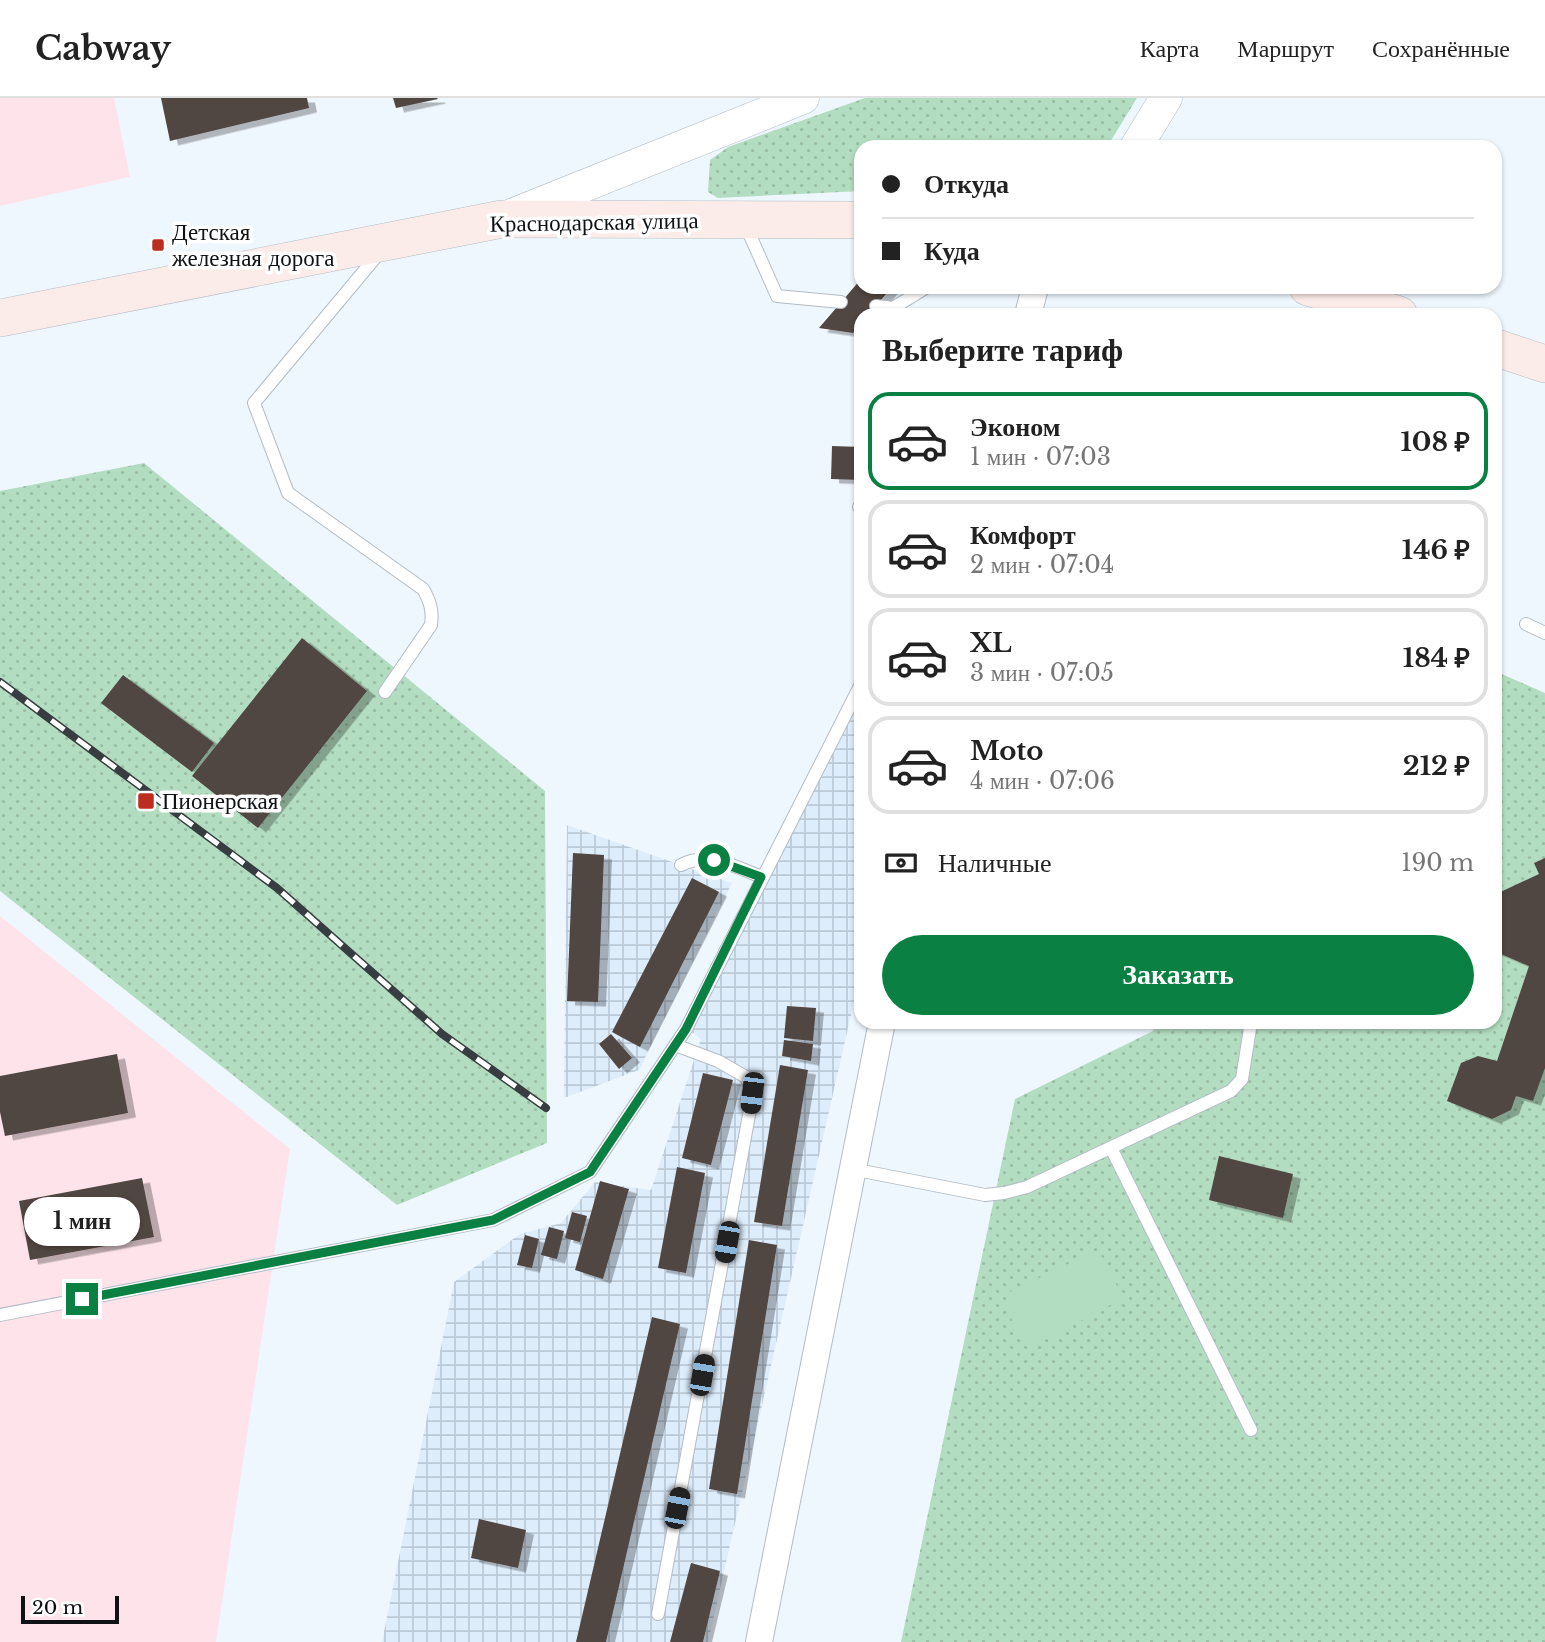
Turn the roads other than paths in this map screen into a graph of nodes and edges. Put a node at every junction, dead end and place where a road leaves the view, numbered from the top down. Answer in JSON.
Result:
{"nodes":[{"id":1,"x":803,"y":98,"type":"edge"},
{"id":2,"x":1166,"y":98,"type":"edge"},
{"id":3,"x":1140,"y":140,"type":"edge"},
{"id":4,"x":502,"y":219,"type":"junction"},
{"id":5,"x":854,"y":220,"type":"edge"},
{"id":6,"x":744,"y":221,"type":"junction"},
{"id":7,"x":388,"y":241,"type":"junction"},
{"id":8,"x":916,"y":294,"type":"edge"},
{"id":9,"x":1331,"y":294,"type":"edge"},
{"id":10,"x":841,"y":302,"type":"dead end"},
{"id":11,"x":876,"y":306,"type":"dead end"},
{"id":12,"x":893,"y":308,"type":"edge"},
{"id":13,"x":893,"y":308,"type":"edge"},
{"id":14,"x":1376,"y":308,"type":"edge"},
{"id":15,"x":0,"y":318,"type":"edge"},
{"id":16,"x":1502,"y":350,"type":"edge"},
{"id":17,"x":1545,"y":364,"type":"edge"},
{"id":18,"x":1526,"y":624,"type":"dead end"},
{"id":19,"x":1545,"y":633,"type":"edge"},
{"id":20,"x":385,"y":692,"type":"dead end"},
{"id":21,"x":854,"y":698,"type":"edge"},
{"id":22,"x":681,"y":865,"type":"dead end"},
{"id":23,"x":761,"y":877,"type":"junction"},
{"id":24,"x":880,"y":1029,"type":"edge"},
{"id":25,"x":1250,"y":1029,"type":"edge"},
{"id":26,"x":675,"y":1045,"type":"junction"},
{"id":27,"x":1111,"y":1147,"type":"junction"},
{"id":28,"x":852,"y":1170,"type":"junction"},
{"id":29,"x":0,"y":1315,"type":"edge"},
{"id":30,"x":1251,"y":1430,"type":"dead end"},
{"id":31,"x":658,"y":1614,"type":"dead end"},
{"id":32,"x":759,"y":1642,"type":"edge"}],
"edges":[{"from":1,"to":4,"type":"street"},
{"from":2,"to":3,"type":"street"},
{"from":4,"to":6,"type":"main road","name":"Краснодарская улица"},
{"from":4,"to":7,"type":"main road","name":"Краснодарская улица"},
{"from":5,"to":6,"type":"main road","name":"Краснодарская улица"},
{"from":6,"to":10,"type":"lane"},
{"from":7,"to":15,"type":"main road","name":"Краснодарская улица"},
{"from":7,"to":20,"type":"lane"},
{"from":8,"to":12,"type":"lane"},
{"from":9,"to":14,"type":"main road"},
{"from":11,"to":13,"type":"lane"},
{"from":16,"to":17,"type":"main road"},
{"from":18,"to":19,"type":"lane"},
{"from":21,"to":23,"type":"lane"},
{"from":22,"to":23,"type":"lane"},
{"from":23,"to":26,"type":"lane"},
{"from":24,"to":28,"type":"street"},
{"from":25,"to":27,"type":"lane"},
{"from":26,"to":29,"type":"lane"},
{"from":26,"to":31,"type":"lane"},
{"from":27,"to":28,"type":"lane"},
{"from":27,"to":30,"type":"lane"},
{"from":28,"to":32,"type":"street"}]}
